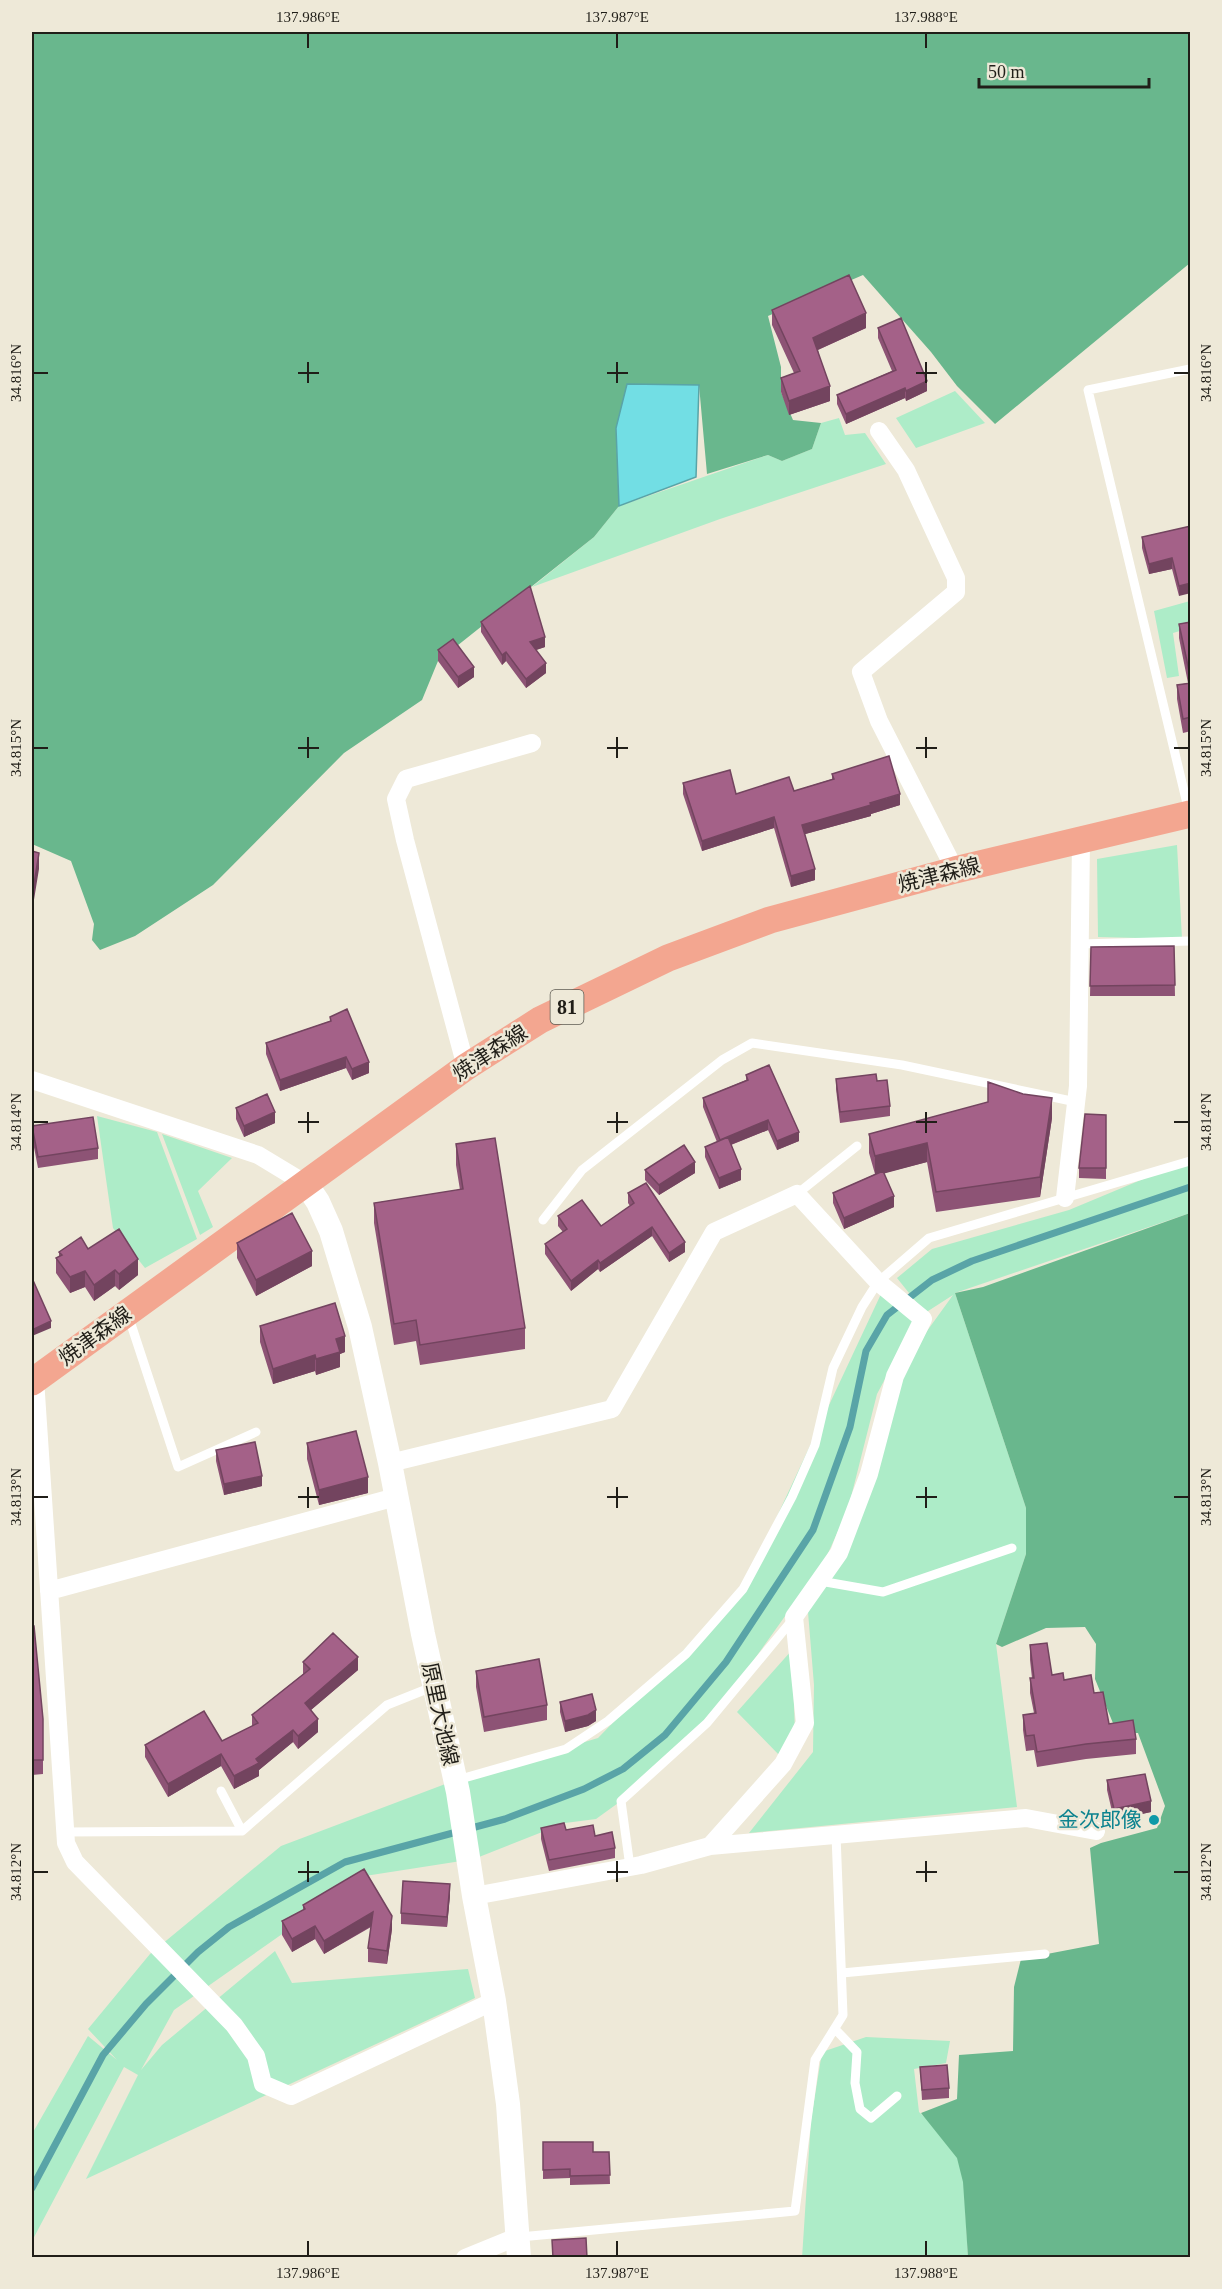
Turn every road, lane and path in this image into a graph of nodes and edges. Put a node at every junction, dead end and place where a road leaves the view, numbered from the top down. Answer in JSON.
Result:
{"nodes":[{"id":1,"x":1191,"y":369,"type":"edge"},
{"id":2,"x":879,"y":431,"type":"dead end"},
{"id":3,"x":532,"y":743,"type":"dead end"},
{"id":4,"x":1190,"y":814,"type":"edge"},
{"id":5,"x":1081,"y":840,"type":"junction"},
{"id":6,"x":954,"y":870,"type":"junction"},
{"id":7,"x":1191,"y":940,"type":"edge"},
{"id":8,"x":1080,"y":944,"type":"junction"},
{"id":9,"x":466,"y":1067,"type":"junction"},
{"id":10,"x":32,"y":1080,"type":"edge"},
{"id":11,"x":1076,"y":1102,"type":"junction"},
{"id":12,"x":856,"y":1146,"type":"dead end"},
{"id":13,"x":1191,"y":1161,"type":"edge"},
{"id":14,"x":306,"y":1184,"type":"junction"},
{"id":15,"x":797,"y":1194,"type":"junction"},
{"id":16,"x":1065,"y":1198,"type":"junction"},
{"id":17,"x":543,"y":1220,"type":"dead end"},
{"id":18,"x":879,"y":1282,"type":"junction"},
{"id":19,"x":127,"y":1313,"type":"junction"},
{"id":20,"x":37,"y":1375,"type":"edge"},
{"id":21,"x":256,"y":1432,"type":"dead end"},
{"id":22,"x":390,"y":1463,"type":"junction"},
{"id":23,"x":396,"y":1497,"type":"junction"},
{"id":24,"x":1012,"y":1548,"type":"dead end"},
{"id":25,"x":820,"y":1581,"type":"junction"},
{"id":26,"x":49,"y":1591,"type":"junction"},
{"id":27,"x":794,"y":1617,"type":"junction"},
{"id":28,"x":434,"y":1686,"type":"junction"},
{"id":29,"x":456,"y":1786,"type":"junction"},
{"id":30,"x":221,"y":1791,"type":"dead end"},
{"id":31,"x":242,"y":1831,"type":"junction"},
{"id":32,"x":1096,"y":1831,"type":"dead end"},
{"id":33,"x":65,"y":1832,"type":"junction"},
{"id":34,"x":836,"y":1835,"type":"junction"},
{"id":35,"x":710,"y":1846,"type":"junction"},
{"id":36,"x":630,"y":1867,"type":"junction"},
{"id":37,"x":474,"y":1896,"type":"junction"},
{"id":38,"x":1045,"y":1954,"type":"dead end"},
{"id":39,"x":842,"y":1973,"type":"junction"},
{"id":40,"x":494,"y":2001,"type":"junction"},
{"id":41,"x":835,"y":2029,"type":"junction"},
{"id":42,"x":897,"y":2096,"type":"dead end"},
{"id":43,"x":518,"y":2247,"type":"edge"},
{"id":44,"x":465,"y":2258,"type":"edge"}],
"edges":[{"from":1,"to":4,"type":"lane"},
{"from":2,"to":6,"type":"street"},
{"from":3,"to":9,"type":"street"},
{"from":4,"to":5,"type":"main road","name":"焼津森線","number":"81"},
{"from":5,"to":6,"type":"main road","name":"焼津森線","number":"81"},
{"from":5,"to":8,"type":"street"},
{"from":6,"to":9,"type":"main road","name":"焼津森線","number":"81"},
{"from":7,"to":8,"type":"lane"},
{"from":8,"to":11,"type":"street"},
{"from":9,"to":14,"type":"main road","name":"焼津森線","number":"81"},
{"from":10,"to":14,"type":"street"},
{"from":11,"to":16,"type":"street"},
{"from":11,"to":17,"type":"lane"},
{"from":12,"to":15,"type":"lane"},
{"from":13,"to":16,"type":"lane"},
{"from":14,"to":19,"type":"main road","name":"焼津森線","number":"81"},
{"from":14,"to":22,"type":"main road","name":"原里大池線"},
{"from":15,"to":18,"type":"street"},
{"from":15,"to":22,"type":"street"},
{"from":16,"to":18,"type":"lane"},
{"from":18,"to":25,"type":"street"},
{"from":18,"to":29,"type":"lane"},
{"from":19,"to":20,"type":"main road","name":"焼津森線","number":"81"},
{"from":19,"to":21,"type":"lane"},
{"from":20,"to":26,"type":"street"},
{"from":22,"to":23,"type":"main road","name":"原里大池線"},
{"from":23,"to":26,"type":"street"},
{"from":23,"to":28,"type":"main road","name":"原里大池線"},
{"from":24,"to":25,"type":"lane"},
{"from":25,"to":27,"type":"street"},
{"from":26,"to":33,"type":"street"},
{"from":27,"to":35,"type":"street"},
{"from":27,"to":36,"type":"lane"},
{"from":28,"to":29,"type":"main road","name":"原里大池線"},
{"from":28,"to":31,"type":"lane"},
{"from":29,"to":37,"type":"main road","name":"原里大池線"},
{"from":30,"to":31,"type":"lane"},
{"from":31,"to":33,"type":"lane"},
{"from":32,"to":34,"type":"street"},
{"from":33,"to":40,"type":"street"},
{"from":34,"to":35,"type":"street"},
{"from":34,"to":39,"type":"lane"},
{"from":35,"to":36,"type":"street"},
{"from":36,"to":37,"type":"street"},
{"from":37,"to":40,"type":"main road","name":"原里大池線"},
{"from":38,"to":39,"type":"lane"},
{"from":39,"to":41,"type":"lane"},
{"from":40,"to":43,"type":"main road","name":"原里大池線"},
{"from":41,"to":42,"type":"lane"},
{"from":41,"to":43,"type":"lane"},
{"from":43,"to":44,"type":"street"}]}
